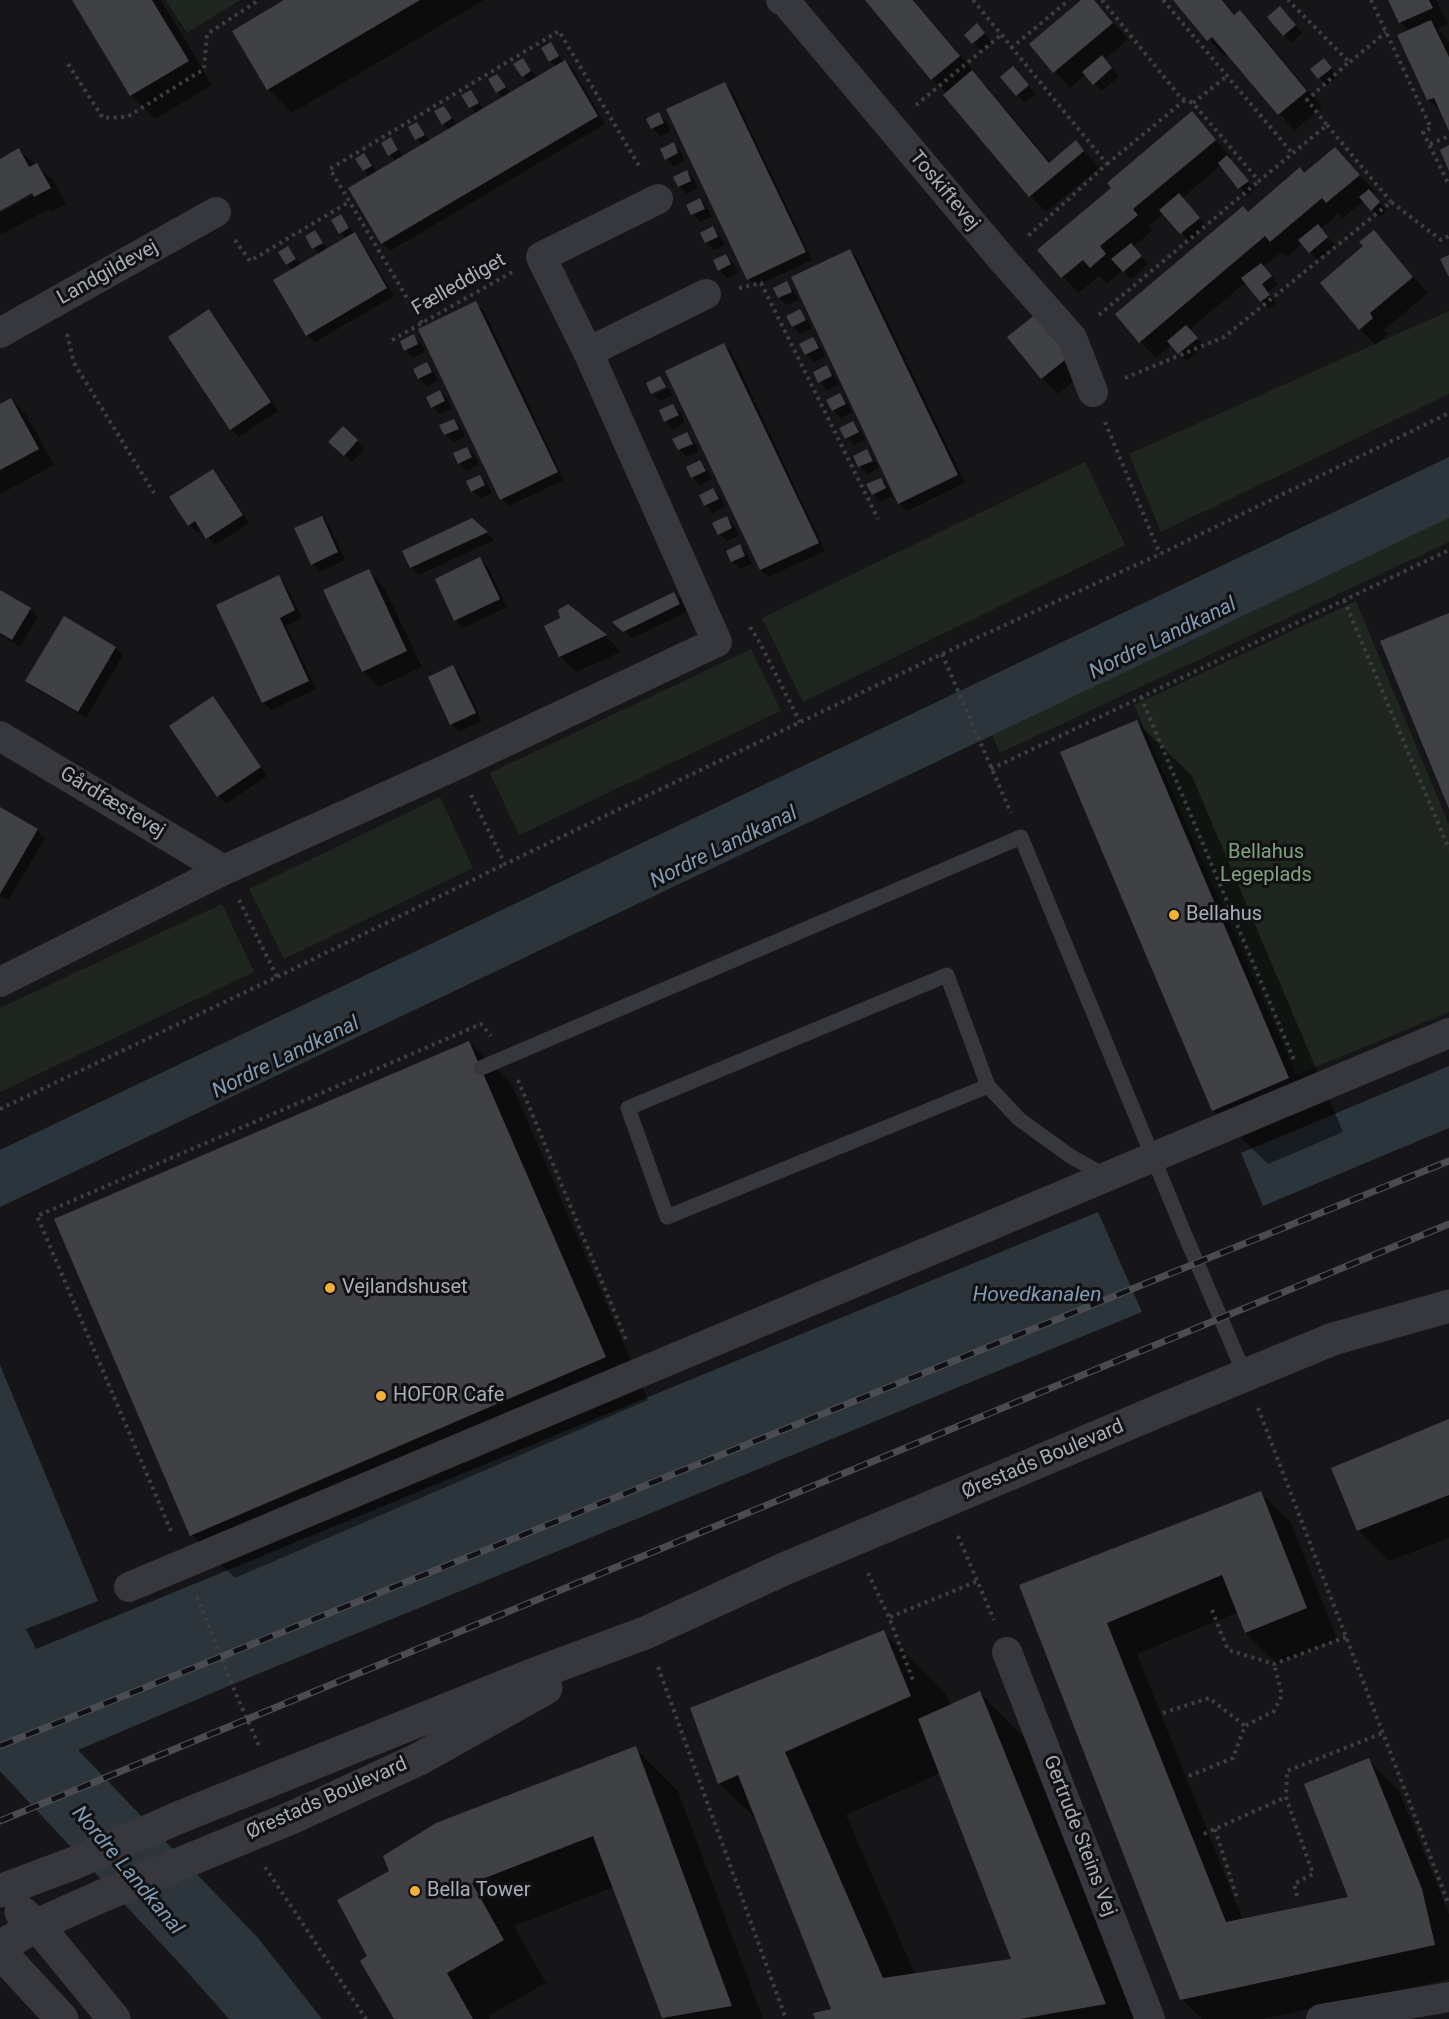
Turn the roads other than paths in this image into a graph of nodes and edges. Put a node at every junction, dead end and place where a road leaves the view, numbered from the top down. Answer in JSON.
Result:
{"nodes":[{"id":1,"x":781,"y":0,"type":"edge"},
{"id":2,"x":658,"y":199,"type":"road end"},
{"id":3,"x":216,"y":212,"type":"road end"},
{"id":4,"x":706,"y":294,"type":"road end"},
{"id":5,"x":0,"y":333,"type":"edge"},
{"id":6,"x":588,"y":352,"type":"junction"},
{"id":7,"x":1093,"y":392,"type":"road end"},
{"id":8,"x":0,"y":736,"type":"edge"},
{"id":9,"x":224,"y":870,"type":"junction"},
{"id":10,"x":0,"y":981,"type":"edge"},
{"id":11,"x":1449,"y":1033,"type":"edge"},
{"id":12,"x":481,"y":1068,"type":"dead end"},
{"id":13,"x":988,"y":1086,"type":"junction"},
{"id":14,"x":1152,"y":1156,"type":"junction"},
{"id":15,"x":1106,"y":1176,"type":"junction"},
{"id":16,"x":1449,"y":1306,"type":"edge"},
{"id":17,"x":1245,"y":1375,"type":"junction"},
{"id":18,"x":129,"y":1587,"type":"dead end"},
{"id":19,"x":645,"y":1633,"type":"junction"},
{"id":20,"x":1007,"y":1652,"type":"road end"},
{"id":21,"x":0,"y":1892,"type":"edge"},
{"id":22,"x":37,"y":1925,"type":"junction"},
{"id":23,"x":0,"y":1929,"type":"edge"},
{"id":24,"x":0,"y":1947,"type":"edge"},
{"id":25,"x":0,"y":1952,"type":"edge"},
{"id":26,"x":1449,"y":1997,"type":"edge"},
{"id":27,"x":62,"y":2019,"type":"edge"},
{"id":28,"x":114,"y":2019,"type":"edge"},
{"id":29,"x":1150,"y":2019,"type":"edge"},
{"id":30,"x":1321,"y":2019,"type":"edge"}],
"edges":[{"from":1,"to":7,"type":"street","name":"Toskiftevej"},
{"from":2,"to":6,"type":"street"},
{"from":3,"to":5,"type":"street","name":"Landgildevej"},
{"from":4,"to":6,"type":"street"},
{"from":6,"to":9,"type":"street"},
{"from":8,"to":9,"type":"street","name":"Gårdfæstevej"},
{"from":9,"to":10,"type":"street"},
{"from":11,"to":14,"type":"street"},
{"from":12,"to":14,"type":"lane"},
{"from":13,"to":13,"type":"lane"},
{"from":13,"to":15,"type":"lane"},
{"from":14,"to":15,"type":"street"},
{"from":14,"to":17,"type":"lane"},
{"from":15,"to":18,"type":"street"},
{"from":16,"to":17,"type":"street","name":"Ørestads Boulevard"},
{"from":17,"to":19,"type":"street","name":"Ørestads Boulevard"},
{"from":19,"to":21,"type":"street","name":"Ørestads Boulevard"},
{"from":19,"to":22,"type":"street","name":"Ørestads Boulevard"},
{"from":20,"to":29,"type":"street","name":"Gertrude Steins Vej"},
{"from":21,"to":22,"type":"street"},
{"from":22,"to":23,"type":"street"},
{"from":22,"to":24,"type":"street","name":"Ørestads Boulevard"},
{"from":22,"to":28,"type":"street"},
{"from":25,"to":27,"type":"street"},
{"from":26,"to":30,"type":"street"}]}
